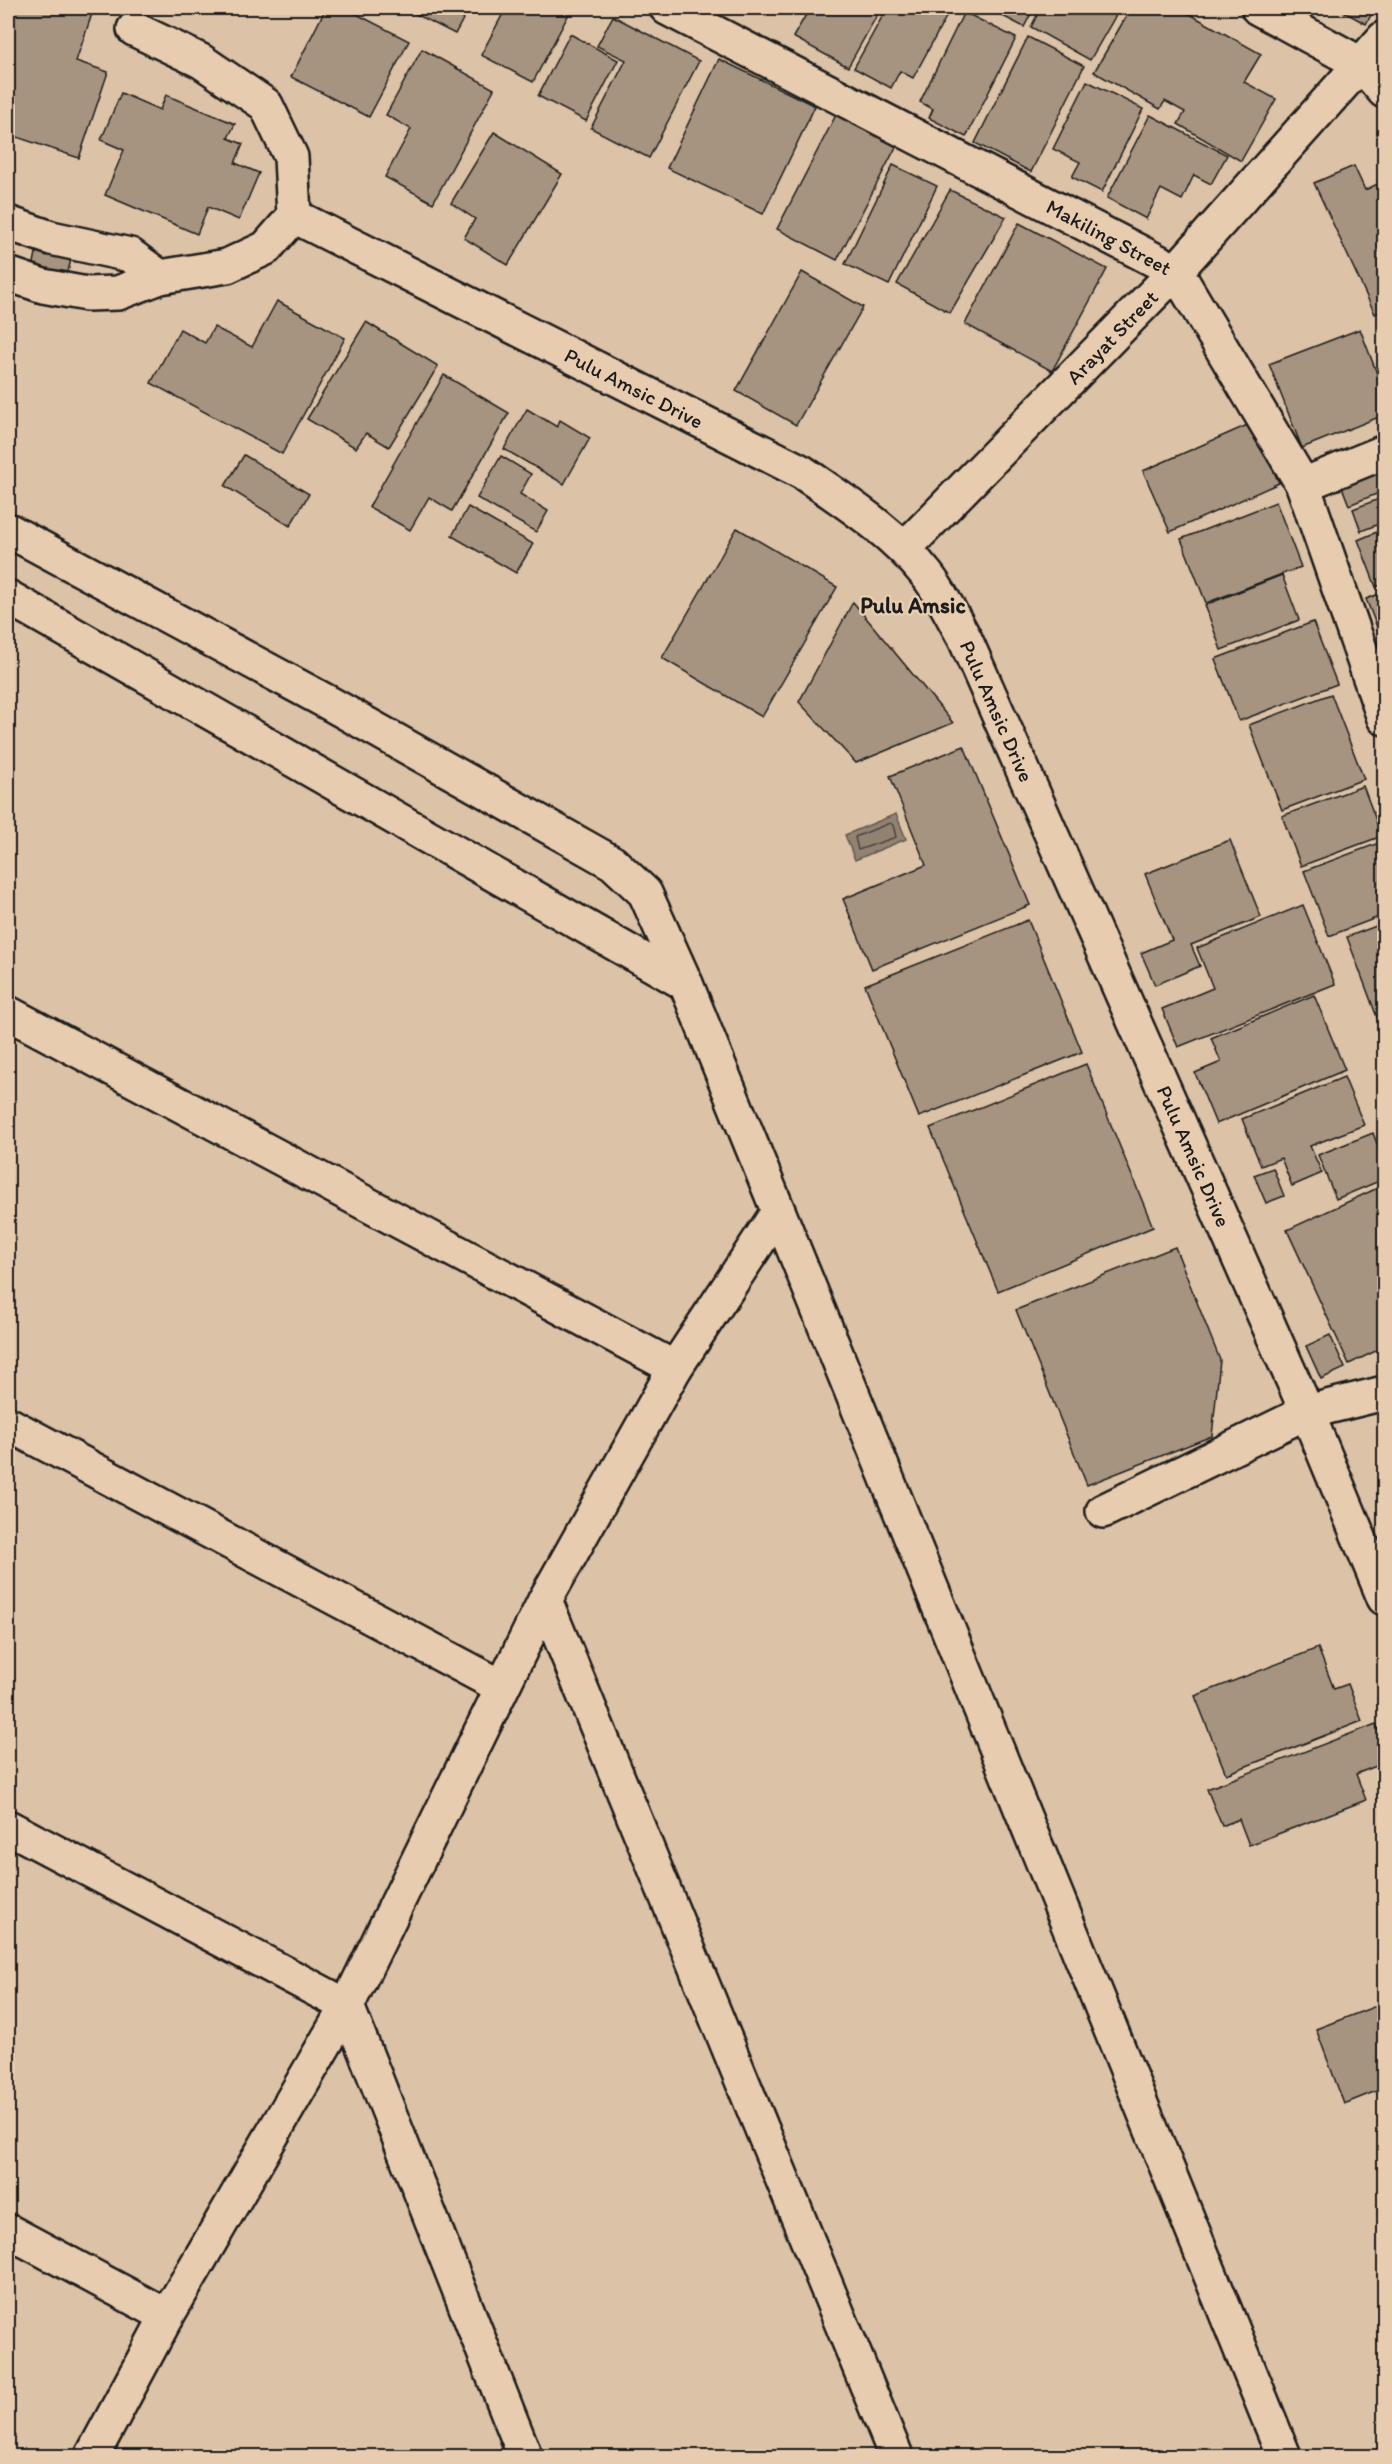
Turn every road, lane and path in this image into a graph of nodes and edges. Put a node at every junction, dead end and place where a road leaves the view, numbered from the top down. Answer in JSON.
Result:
{"nodes":[{"id":1,"x":667,"y":8,"type":"edge"},
{"id":2,"x":1258,"y":8,"type":"edge"},
{"id":3,"x":134,"y":29,"type":"dead end"},
{"id":4,"x":1384,"y":38,"type":"edge"},
{"id":5,"x":1361,"y":64,"type":"junction"},
{"id":6,"x":1384,"y":91,"type":"edge"},
{"id":7,"x":294,"y":216,"type":"junction"},
{"id":8,"x":8,"y":223,"type":"edge"},
{"id":9,"x":1176,"y":271,"type":"junction"},
{"id":10,"x":8,"y":274,"type":"edge"},
{"id":11,"x":160,"y":277,"type":"junction"},
{"id":12,"x":1384,"y":452,"type":"edge"},
{"id":13,"x":1303,"y":485,"type":"junction"},
{"id":14,"x":8,"y":530,"type":"edge"},
{"id":15,"x":904,"y":549,"type":"junction"},
{"id":16,"x":8,"y":597,"type":"edge"},
{"id":17,"x":1384,"y":718,"type":"edge"},
{"id":18,"x":686,"y":984,"type":"junction"},
{"id":19,"x":8,"y":1013,"type":"edge"},
{"id":20,"x":778,"y":1212,"type":"junction"},
{"id":21,"x":675,"y":1368,"type":"junction"},
{"id":22,"x":1384,"y":1393,"type":"edge"},
{"id":23,"x":1308,"y":1412,"type":"junction"},
{"id":24,"x":8,"y":1424,"type":"edge"},
{"id":25,"x":1103,"y":1511,"type":"dead end"},
{"id":26,"x":1384,"y":1598,"type":"edge"},
{"id":27,"x":545,"y":1600,"type":"junction"},
{"id":28,"x":502,"y":1687,"type":"junction"},
{"id":29,"x":8,"y":1827,"type":"edge"},
{"id":30,"x":347,"y":2006,"type":"junction"},
{"id":31,"x":8,"y":2230,"type":"edge"},
{"id":32,"x":167,"y":2316,"type":"junction"},
{"id":33,"x":92,"y":2457,"type":"edge"},
{"id":34,"x":525,"y":2457,"type":"edge"},
{"id":35,"x":896,"y":2457,"type":"edge"},
{"id":36,"x":1284,"y":2457,"type":"edge"}],
"edges":[{"from":1,"to":9,"type":"street","name":"Makiling Street"},
{"from":2,"to":5,"type":"street"},
{"from":3,"to":7,"type":"street"},
{"from":4,"to":5,"type":"street","name":"Arayat Street"},
{"from":5,"to":6,"type":"street"},
{"from":5,"to":9,"type":"street","name":"Arayat Street"},
{"from":7,"to":11,"type":"street"},
{"from":7,"to":15,"type":"street","name":"Pulu Amsic Drive"},
{"from":8,"to":11,"type":"street"},
{"from":9,"to":13,"type":"street","name":"Makiling Street"},
{"from":9,"to":15,"type":"street","name":"Arayat Street"},
{"from":10,"to":11,"type":"street"},
{"from":12,"to":13,"type":"street"},
{"from":13,"to":17,"type":"street","name":"Makiling Street"},
{"from":14,"to":18,"type":"street"},
{"from":15,"to":23,"type":"street","name":"Pulu Amsic Drive"},
{"from":16,"to":18,"type":"street"},
{"from":18,"to":20,"type":"street"},
{"from":19,"to":21,"type":"street"},
{"from":20,"to":21,"type":"street"},
{"from":20,"to":36,"type":"street"},
{"from":21,"to":27,"type":"street"},
{"from":22,"to":23,"type":"street"},
{"from":23,"to":25,"type":"street"},
{"from":23,"to":26,"type":"street","name":"Pulu Amsic Drive"},
{"from":24,"to":28,"type":"street"},
{"from":27,"to":28,"type":"street"},
{"from":27,"to":35,"type":"street"},
{"from":28,"to":30,"type":"street"},
{"from":29,"to":30,"type":"street"},
{"from":30,"to":32,"type":"street"},
{"from":30,"to":34,"type":"street"},
{"from":31,"to":32,"type":"street"},
{"from":32,"to":33,"type":"street"}]}
